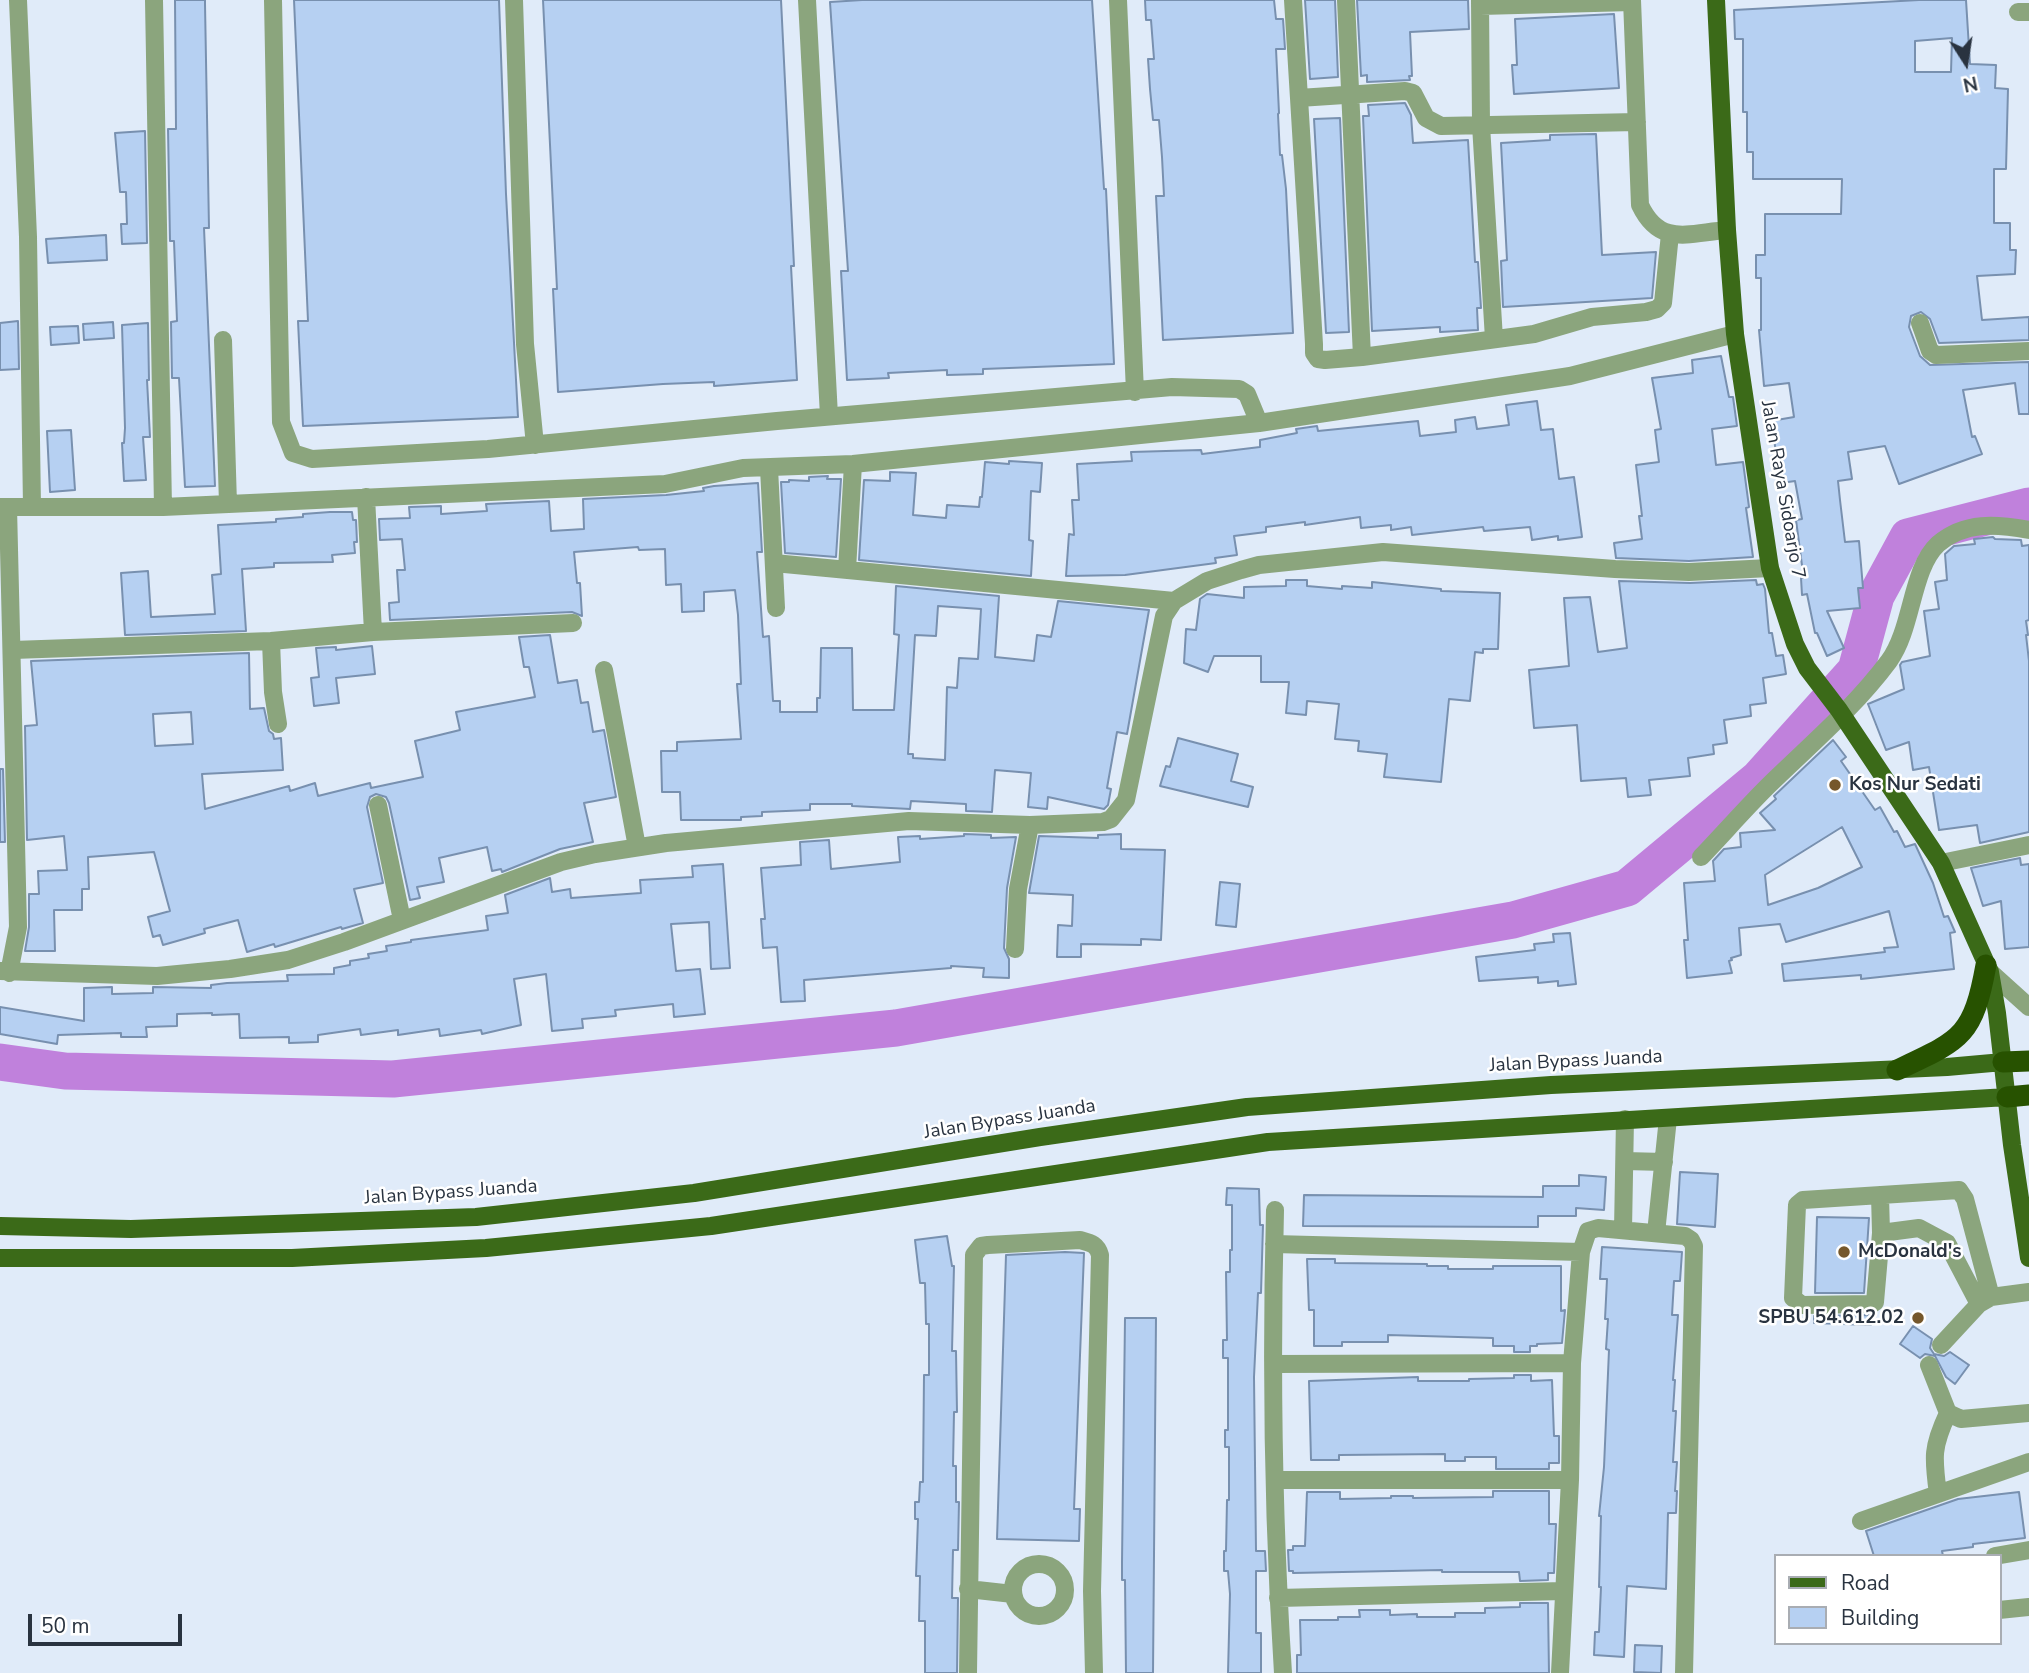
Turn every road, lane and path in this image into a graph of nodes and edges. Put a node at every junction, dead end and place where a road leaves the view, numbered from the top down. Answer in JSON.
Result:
{"nodes":[{"id":1,"x":19,"y":0,"type":"edge"},
{"id":2,"x":154,"y":0,"type":"edge"},
{"id":3,"x":273,"y":0,"type":"edge"},
{"id":4,"x":514,"y":0,"type":"edge"},
{"id":5,"x":807,"y":0,"type":"edge"},
{"id":6,"x":1118,"y":0,"type":"edge"},
{"id":7,"x":1293,"y":0,"type":"edge"},
{"id":8,"x":1346,"y":0,"type":"edge"},
{"id":9,"x":1716,"y":0,"type":"edge"},
{"id":10,"x":1632,"y":1,"type":"edge"},
{"id":11,"x":1480,"y":3,"type":"edge"},
{"id":12,"x":1350,"y":94,"type":"junction"},
{"id":13,"x":1299,"y":98,"type":"junction"},
{"id":14,"x":1637,"y":122,"type":"junction"},
{"id":15,"x":1481,"y":125,"type":"junction"},
{"id":16,"x":1727,"y":230,"type":"junction"},
{"id":17,"x":1670,"y":234,"type":"junction"},
{"id":18,"x":1920,"y":323,"type":"dead end"},
{"id":19,"x":1735,"y":334,"type":"junction"},
{"id":20,"x":1494,"y":339,"type":"junction"},
{"id":21,"x":223,"y":340,"type":"dead end"},
{"id":22,"x":2029,"y":351,"type":"edge"},
{"id":23,"x":1362,"y":357,"type":"junction"},
{"id":24,"x":1135,"y":392,"type":"junction"},
{"id":25,"x":829,"y":416,"type":"junction"},
{"id":26,"x":1259,"y":423,"type":"junction"},
{"id":27,"x":535,"y":445,"type":"junction"},
{"id":28,"x":853,"y":464,"type":"junction"},
{"id":29,"x":769,"y":468,"type":"junction"},
{"id":30,"x":366,"y":497,"type":"junction"},
{"id":31,"x":228,"y":504,"type":"junction"},
{"id":32,"x":4,"y":507,"type":"edge"},
{"id":33,"x":32,"y":507,"type":"junction"},
{"id":34,"x":163,"y":507,"type":"junction"},
{"id":35,"x":2029,"y":530,"type":"edge"},
{"id":36,"x":774,"y":563,"type":"junction"},
{"id":37,"x":1770,"y":568,"type":"junction"},
{"id":38,"x":847,"y":570,"type":"junction"},
{"id":39,"x":1174,"y":601,"type":"junction"},
{"id":40,"x":776,"y":608,"type":"dead end"},
{"id":41,"x":573,"y":623,"type":"dead end"},
{"id":42,"x":373,"y":632,"type":"junction"},
{"id":43,"x":271,"y":641,"type":"junction"},
{"id":44,"x":13,"y":650,"type":"junction"},
{"id":45,"x":604,"y":670,"type":"dead end"},
{"id":46,"x":1841,"y":713,"type":"junction"},
{"id":47,"x":278,"y":724,"type":"dead end"},
{"id":48,"x":378,"y":804,"type":"dead end"},
{"id":49,"x":1030,"y":825,"type":"junction"},
{"id":50,"x":2029,"y":845,"type":"edge"},
{"id":51,"x":637,"y":847,"type":"junction"},
{"id":52,"x":1701,"y":857,"type":"dead end"},
{"id":53,"x":1941,"y":863,"type":"junction"},
{"id":54,"x":402,"y":920,"type":"junction"},
{"id":55,"x":1015,"y":948,"type":"dead end"},
{"id":56,"x":1988,"y":968,"type":"junction"},
{"id":57,"x":4,"y":972,"type":"edge"},
{"id":58,"x":2029,"y":1007,"type":"edge"},
{"id":59,"x":2029,"y":1061,"type":"edge"},
{"id":60,"x":2003,"y":1062,"type":"junction"},
{"id":61,"x":1897,"y":1070,"type":"junction"},
{"id":62,"x":2029,"y":1096,"type":"edge"},
{"id":63,"x":2007,"y":1097,"type":"junction"},
{"id":64,"x":1668,"y":1118,"type":"junction"},
{"id":65,"x":1625,"y":1119,"type":"junction"},
{"id":66,"x":1625,"y":1161,"type":"junction"},
{"id":67,"x":1664,"y":1162,"type":"junction"},
{"id":68,"x":2029,"y":1177,"type":"edge"},
{"id":69,"x":1880,"y":1195,"type":"junction"},
{"id":70,"x":2020,"y":1201,"type":"junction"},
{"id":71,"x":1275,"y":1210,"type":"dead end"},
{"id":72,"x":0,"y":1226,"type":"edge"},
{"id":73,"x":1623,"y":1230,"type":"junction"},
{"id":74,"x":1974,"y":1230,"type":"junction"},
{"id":75,"x":1656,"y":1233,"type":"junction"},
{"id":76,"x":1881,"y":1233,"type":"junction"},
{"id":77,"x":1947,"y":1243,"type":"junction"},
{"id":78,"x":1274,"y":1244,"type":"junction"},
{"id":79,"x":2028,"y":1250,"type":"edge"},
{"id":80,"x":1581,"y":1252,"type":"junction"},
{"id":81,"x":0,"y":1258,"type":"edge"},
{"id":82,"x":2029,"y":1292,"type":"edge"},
{"id":83,"x":1985,"y":1300,"type":"junction"},
{"id":84,"x":1941,"y":1345,"type":"dead end"},
{"id":85,"x":1572,"y":1363,"type":"junction"},
{"id":86,"x":1274,"y":1364,"type":"junction"},
{"id":87,"x":1929,"y":1365,"type":"dead end"},
{"id":88,"x":1948,"y":1413,"type":"junction"},
{"id":89,"x":2029,"y":1413,"type":"edge"},
{"id":90,"x":2029,"y":1462,"type":"edge"},
{"id":91,"x":1276,"y":1480,"type":"junction"},
{"id":92,"x":1570,"y":1480,"type":"junction"},
{"id":93,"x":1938,"y":1494,"type":"junction"},
{"id":94,"x":1861,"y":1521,"type":"dead end"},
{"id":95,"x":2029,"y":1550,"type":"edge"},
{"id":96,"x":2001,"y":1555,"type":"edge"},
{"id":97,"x":968,"y":1590,"type":"junction"},
{"id":98,"x":1065,"y":1590,"type":"junction"},
{"id":99,"x":1092,"y":1591,"type":"junction"},
{"id":100,"x":1563,"y":1591,"type":"junction"},
{"id":101,"x":1013,"y":1594,"type":"junction"},
{"id":102,"x":1278,"y":1598,"type":"junction"},
{"id":103,"x":2029,"y":1606,"type":"edge"},
{"id":104,"x":2001,"y":1610,"type":"edge"},
{"id":105,"x":968,"y":1673,"type":"edge"},
{"id":106,"x":1094,"y":1673,"type":"edge"},
{"id":107,"x":1283,"y":1673,"type":"edge"},
{"id":108,"x":1560,"y":1673,"type":"edge"},
{"id":109,"x":1684,"y":1673,"type":"edge"}],
"edges":[{"from":1,"to":33,"type":"street"},
{"from":2,"to":34,"type":"street"},
{"from":3,"to":27,"type":"street"},
{"from":4,"to":27,"type":"street"},
{"from":5,"to":25,"type":"street"},
{"from":6,"to":24,"type":"street"},
{"from":7,"to":13,"type":"street"},
{"from":8,"to":12,"type":"street"},
{"from":9,"to":16,"type":"main road","name":"Jalan Raya Sidoarjo 7"},
{"from":10,"to":11,"type":"street"},
{"from":10,"to":14,"type":"street"},
{"from":11,"to":15,"type":"street"},
{"from":12,"to":13,"type":"street"},
{"from":12,"to":15,"type":"street"},
{"from":12,"to":23,"type":"street"},
{"from":13,"to":23,"type":"street"},
{"from":14,"to":15,"type":"street"},
{"from":14,"to":17,"type":"street"},
{"from":15,"to":20,"type":"street"},
{"from":16,"to":17,"type":"street"},
{"from":16,"to":19,"type":"main road","name":"Jalan Raya Sidoarjo 7"},
{"from":17,"to":20,"type":"street"},
{"from":18,"to":22,"type":"street"},
{"from":19,"to":26,"type":"street"},
{"from":19,"to":37,"type":"main road","name":"Jalan Raya Sidoarjo 7"},
{"from":20,"to":23,"type":"street"},
{"from":21,"to":31,"type":"street"},
{"from":24,"to":25,"type":"street"},
{"from":24,"to":26,"type":"street"},
{"from":25,"to":27,"type":"street"},
{"from":26,"to":28,"type":"street"},
{"from":28,"to":29,"type":"street"},
{"from":28,"to":38,"type":"street"},
{"from":29,"to":30,"type":"street"},
{"from":29,"to":36,"type":"street"},
{"from":30,"to":31,"type":"street"},
{"from":30,"to":42,"type":"street"},
{"from":31,"to":34,"type":"street"},
{"from":32,"to":33,"type":"street"},
{"from":32,"to":44,"type":"street"},
{"from":33,"to":34,"type":"street"},
{"from":35,"to":46,"type":"street"},
{"from":36,"to":38,"type":"street"},
{"from":36,"to":40,"type":"street"},
{"from":37,"to":39,"type":"street"},
{"from":37,"to":46,"type":"main road","name":"Jalan Raya Sidoarjo 7"},
{"from":38,"to":39,"type":"street"},
{"from":39,"to":49,"type":"street"},
{"from":41,"to":42,"type":"street"},
{"from":42,"to":43,"type":"street"},
{"from":43,"to":44,"type":"street"},
{"from":43,"to":47,"type":"street"},
{"from":44,"to":57,"type":"street"},
{"from":45,"to":51,"type":"street"},
{"from":46,"to":52,"type":"street"},
{"from":46,"to":53,"type":"main road","name":"Jalan Raya Sidoarjo 7"},
{"from":48,"to":54,"type":"street"},
{"from":49,"to":51,"type":"street"},
{"from":49,"to":55,"type":"street"},
{"from":50,"to":53,"type":"street"},
{"from":51,"to":54,"type":"street"},
{"from":53,"to":56,"type":"main road","name":"Jalan Raya Sidoarjo 7"},
{"from":54,"to":57,"type":"street"},
{"from":56,"to":58,"type":"street"},
{"from":56,"to":60,"type":"main road","name":"Jalan Raya Sidoarjo 7"},
{"from":56,"to":61,"type":"highway"},
{"from":59,"to":60,"type":"highway","name":"Jalan Bypass Juanda"},
{"from":60,"to":61,"type":"main road","name":"Jalan Bypass Juanda"},
{"from":60,"to":63,"type":"main road","name":"Jalan Raya Sidoarjo 7"},
{"from":61,"to":72,"type":"main road","name":"Jalan Bypass Juanda"},
{"from":62,"to":63,"type":"highway"},
{"from":63,"to":64,"type":"main road"},
{"from":63,"to":70,"type":"main road","name":"Jalan Raya Sidoarjo 7"},
{"from":64,"to":65,"type":"main road"},
{"from":64,"to":67,"type":"street"},
{"from":65,"to":66,"type":"street"},
{"from":65,"to":81,"type":"main road"},
{"from":66,"to":67,"type":"street"},
{"from":66,"to":73,"type":"street"},
{"from":67,"to":75,"type":"street"},
{"from":68,"to":70,"type":"street"},
{"from":69,"to":74,"type":"street"},
{"from":69,"to":76,"type":"street"},
{"from":69,"to":76,"type":"street"},
{"from":70,"to":79,"type":"main road","name":"Jalan Raya Sidoarjo 7"},
{"from":71,"to":78,"type":"street"},
{"from":73,"to":75,"type":"street"},
{"from":73,"to":80,"type":"street"},
{"from":74,"to":77,"type":"street"},
{"from":74,"to":83,"type":"street"},
{"from":75,"to":109,"type":"street"},
{"from":76,"to":77,"type":"street"},
{"from":77,"to":83,"type":"street"},
{"from":78,"to":80,"type":"street"},
{"from":78,"to":86,"type":"street"},
{"from":80,"to":85,"type":"street"},
{"from":82,"to":83,"type":"street"},
{"from":83,"to":84,"type":"street"},
{"from":85,"to":86,"type":"street"},
{"from":85,"to":92,"type":"street"},
{"from":86,"to":91,"type":"street"},
{"from":87,"to":88,"type":"street"},
{"from":88,"to":89,"type":"street"},
{"from":88,"to":93,"type":"street"},
{"from":90,"to":93,"type":"street"},
{"from":91,"to":92,"type":"street"},
{"from":91,"to":102,"type":"street"},
{"from":92,"to":100,"type":"street"},
{"from":93,"to":94,"type":"street"},
{"from":95,"to":96,"type":"street"},
{"from":97,"to":99,"type":"street"},
{"from":97,"to":101,"type":"street"},
{"from":97,"to":105,"type":"street"},
{"from":98,"to":99,"type":"street"},
{"from":98,"to":101,"type":"street"},
{"from":98,"to":101,"type":"street"},
{"from":99,"to":106,"type":"street"},
{"from":100,"to":102,"type":"street"},
{"from":100,"to":108,"type":"street"},
{"from":102,"to":107,"type":"street"},
{"from":103,"to":104,"type":"street"}]}
